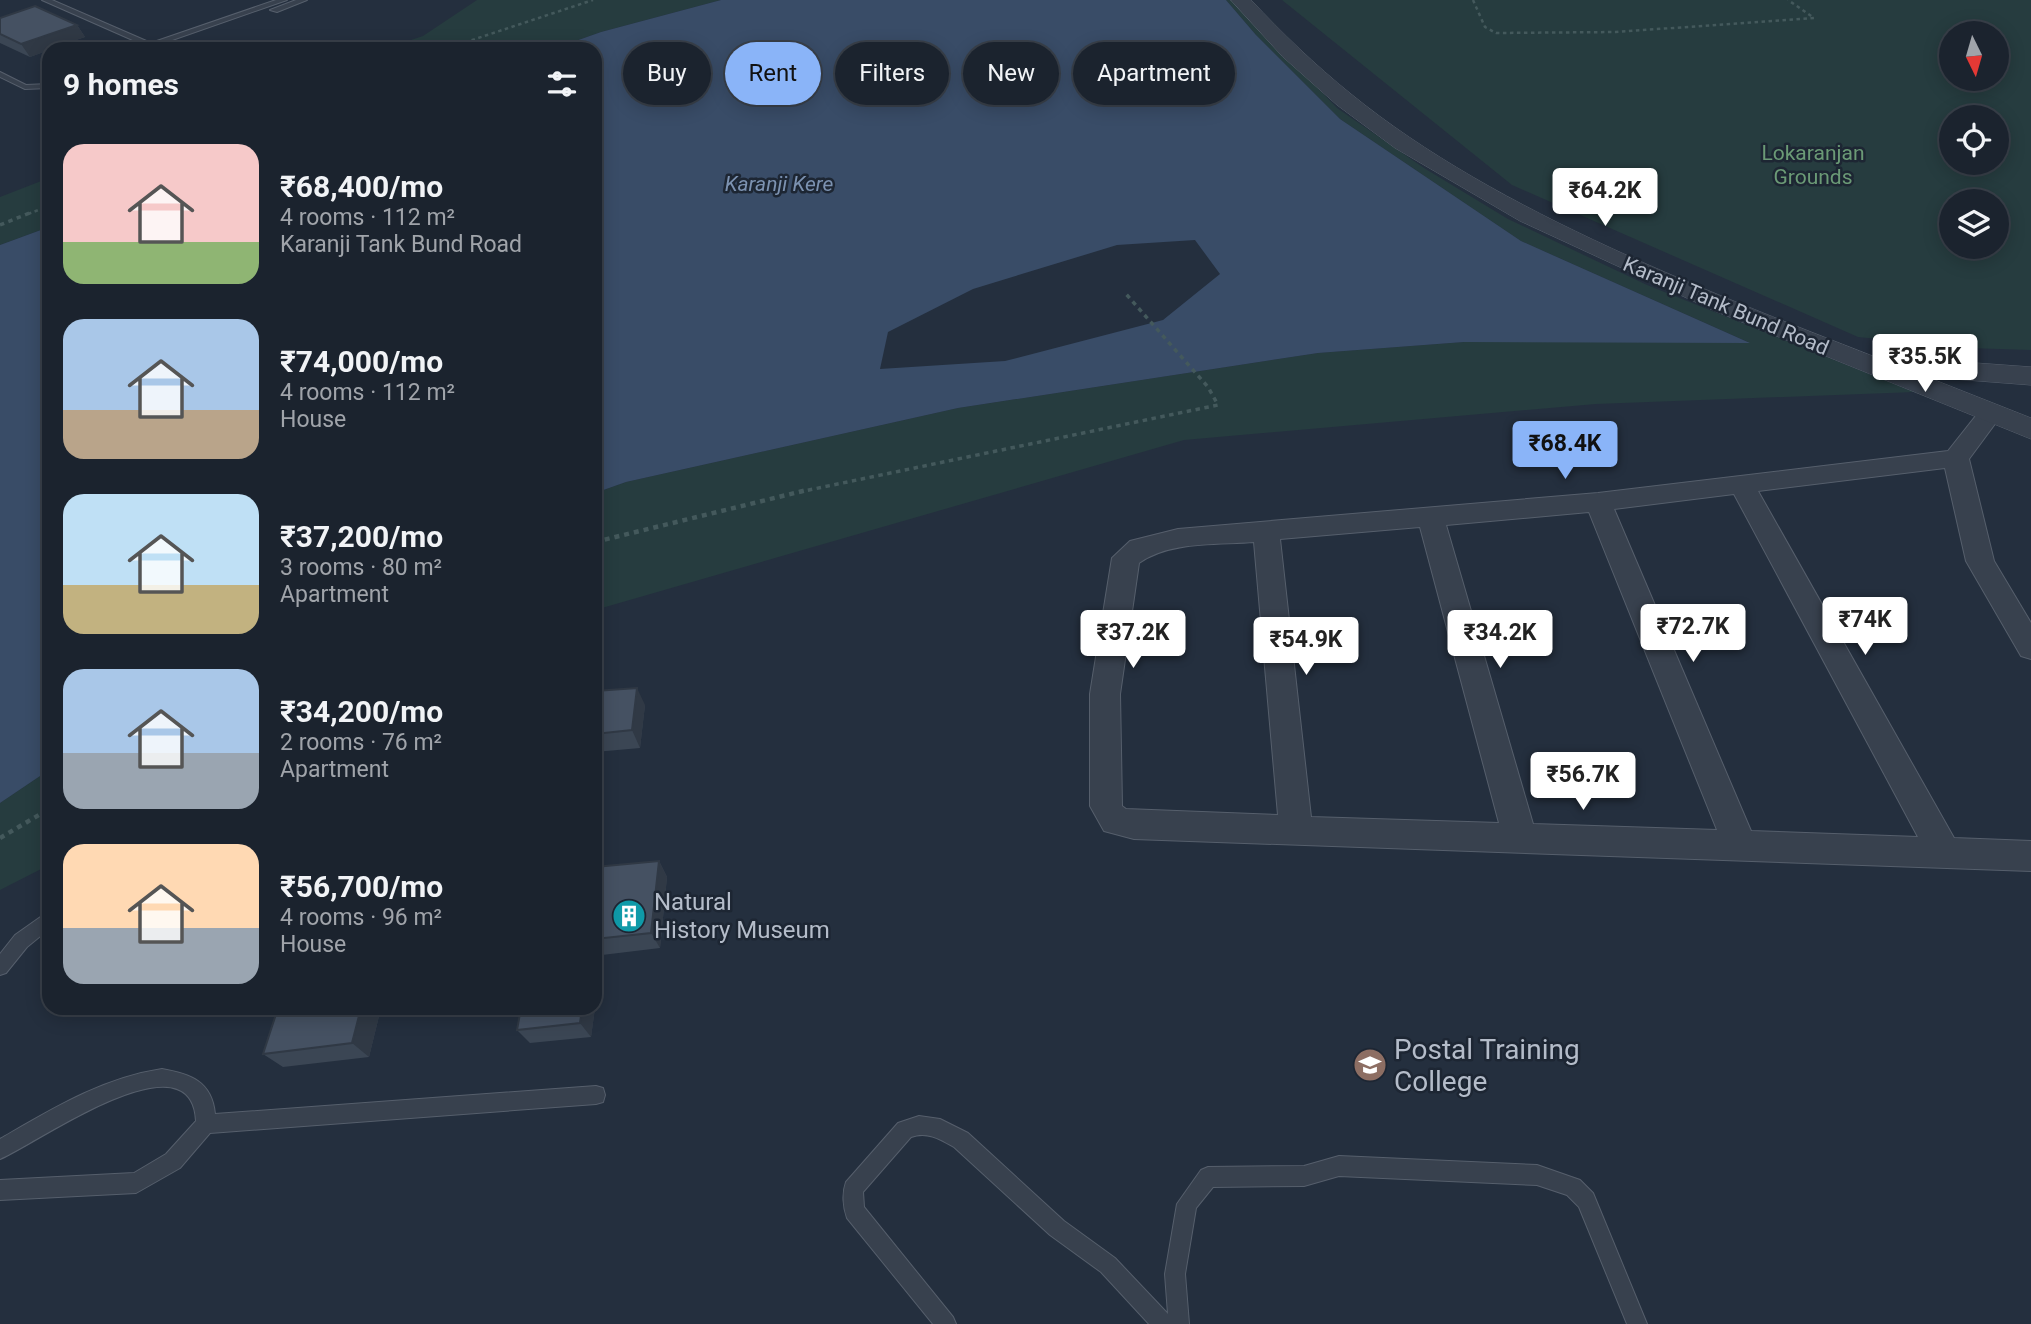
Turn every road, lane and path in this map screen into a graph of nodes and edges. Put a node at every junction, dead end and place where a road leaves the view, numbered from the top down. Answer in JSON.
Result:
{"nodes":[{"id":1,"x":46,"y":0,"type":"edge"},
{"id":2,"x":70,"y":0,"type":"edge"},
{"id":3,"x":284,"y":0,"type":"edge"},
{"id":4,"x":303,"y":0,"type":"edge"},
{"id":5,"x":593,"y":0,"type":"edge"},
{"id":6,"x":1240,"y":0,"type":"edge"},
{"id":7,"x":1473,"y":0,"type":"edge"},
{"id":8,"x":1788,"y":0,"type":"edge"},
{"id":9,"x":144,"y":42,"type":"edge"},
{"id":10,"x":153,"y":42,"type":"edge"},
{"id":11,"x":172,"y":42,"type":"edge"},
{"id":12,"x":181,"y":42,"type":"edge"},
{"id":13,"x":466,"y":42,"type":"edge"},
{"id":14,"x":0,"y":74,"type":"edge"},
{"id":15,"x":42,"y":85,"type":"edge"},
{"id":16,"x":42,"y":209,"type":"edge"},
{"id":17,"x":0,"y":225,"type":"edge"},
{"id":18,"x":1126,"y":294,"type":"dead end"},
{"id":19,"x":1863,"y":363,"type":"junction"},
{"id":20,"x":1991,"y":374,"type":"joint"},
{"id":21,"x":2031,"y":376,"type":"edge"},
{"id":22,"x":1991,"y":413,"type":"junction"},
{"id":23,"x":2031,"y":429,"type":"edge"},
{"id":24,"x":1956,"y":458,"type":"junction"},
{"id":25,"x":1741,"y":484,"type":"junction"},
{"id":26,"x":1598,"y":502,"type":"junction"},
{"id":27,"x":1430,"y":516,"type":"junction"},
{"id":28,"x":1266,"y":530,"type":"junction"},
{"id":29,"x":602,"y":540,"type":"edge"},
{"id":30,"x":2031,"y":648,"type":"edge"},
{"id":31,"x":42,"y":813,"type":"edge"},
{"id":32,"x":1296,"y":828,"type":"junction"},
{"id":33,"x":1520,"y":837,"type":"junction"},
{"id":34,"x":0,"y":838,"type":"edge"},
{"id":35,"x":1741,"y":845,"type":"junction"},
{"id":36,"x":1945,"y":854,"type":"junction"},
{"id":37,"x":2031,"y":856,"type":"edge"},
{"id":38,"x":42,"y":924,"type":"edge"},
{"id":39,"x":0,"y":967,"type":"edge"},
{"id":40,"x":596,"y":1095,"type":"dead end"},
{"id":41,"x":206,"y":1124,"type":"junction"},
{"id":42,"x":0,"y":1150,"type":"edge"},
{"id":43,"x":0,"y":1189,"type":"edge"},
{"id":44,"x":946,"y":1324,"type":"edge"},
{"id":45,"x":1163,"y":1324,"type":"edge"},
{"id":46,"x":1179,"y":1324,"type":"edge"},
{"id":47,"x":1637,"y":1324,"type":"edge"}],
"edges":[{"from":1,"to":9,"type":"lane"},
{"from":2,"to":10,"type":"lane"},
{"from":3,"to":11,"type":"lane"},
{"from":4,"to":12,"type":"lane"},
{"from":5,"to":13,"type":"path"},
{"from":6,"to":19,"type":"street","name":"Karanji Tank Bund Road"},
{"from":7,"to":8,"type":"path"},
{"from":14,"to":15,"type":"lane"},
{"from":16,"to":17,"type":"path"},
{"from":18,"to":29,"type":"path"},
{"from":19,"to":20,"type":"street"},
{"from":19,"to":22,"type":"street","name":"Karanji Tank Bund Road"},
{"from":20,"to":21,"type":"street"},
{"from":22,"to":23,"type":"street","name":"Karanji Tank Bund Road"},
{"from":22,"to":24,"type":"street"},
{"from":24,"to":25,"type":"street"},
{"from":24,"to":30,"type":"street"},
{"from":25,"to":26,"type":"street"},
{"from":25,"to":36,"type":"street"},
{"from":26,"to":27,"type":"street"},
{"from":26,"to":35,"type":"street"},
{"from":27,"to":28,"type":"street"},
{"from":27,"to":33,"type":"street"},
{"from":28,"to":32,"type":"street"},
{"from":28,"to":32,"type":"street"},
{"from":31,"to":34,"type":"path"},
{"from":32,"to":33,"type":"street"},
{"from":33,"to":35,"type":"street"},
{"from":35,"to":36,"type":"street"},
{"from":36,"to":37,"type":"street"},
{"from":38,"to":39,"type":"lane"},
{"from":40,"to":41,"type":"lane"},
{"from":41,"to":42,"type":"lane"},
{"from":41,"to":43,"type":"lane"},
{"from":44,"to":45,"type":"lane"},
{"from":46,"to":47,"type":"lane"}]}
